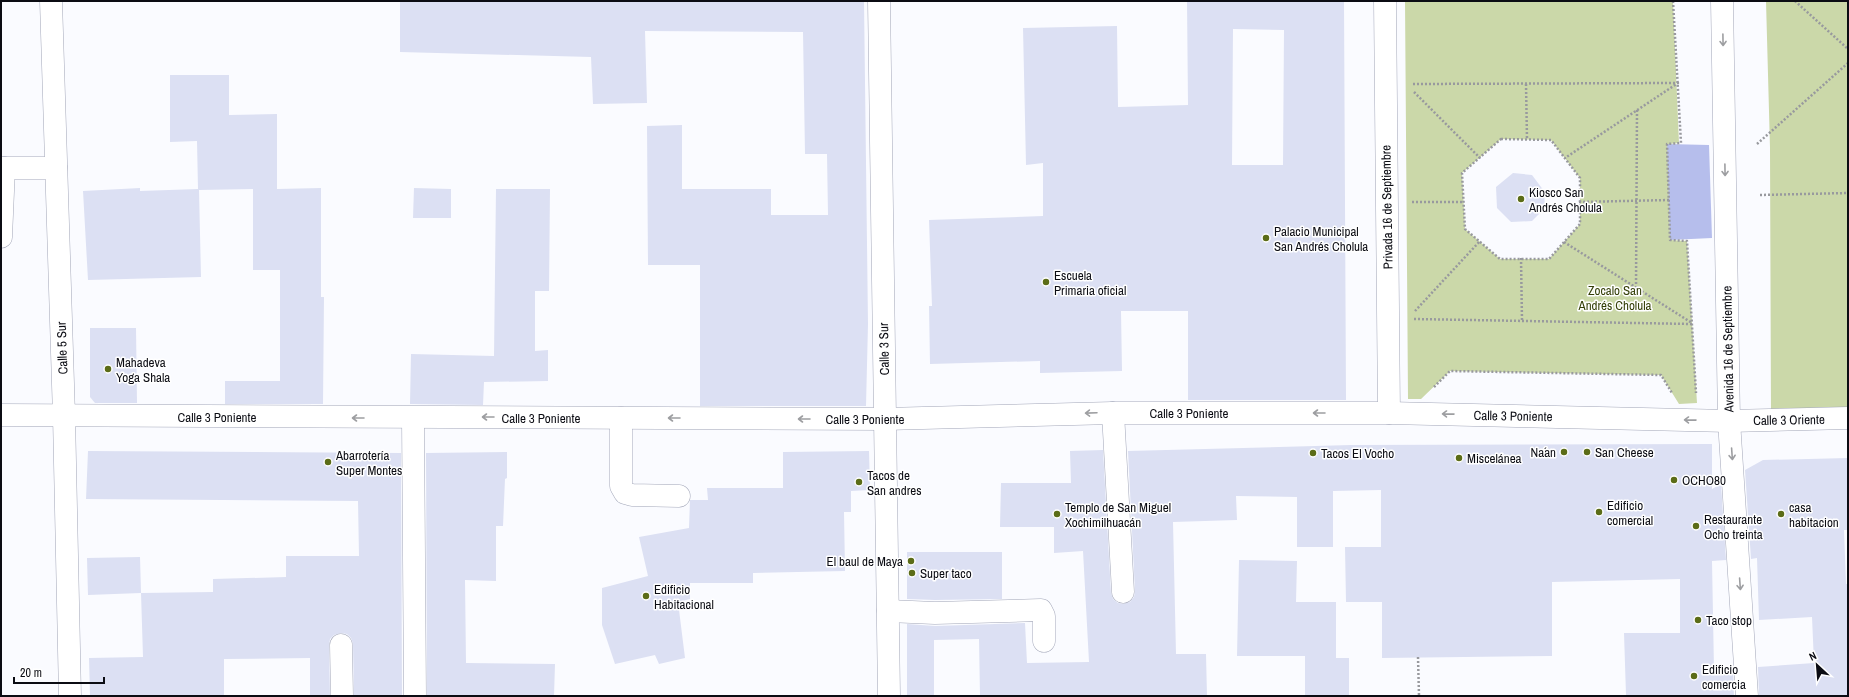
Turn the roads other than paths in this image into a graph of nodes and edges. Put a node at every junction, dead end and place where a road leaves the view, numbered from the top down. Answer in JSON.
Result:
{"nodes":[{"id":1,"x":51,"y":1,"type":"edge"},
{"id":2,"x":879,"y":1,"type":"edge"},
{"id":3,"x":1385,"y":1,"type":"edge"},
{"id":4,"x":1722,"y":1,"type":"edge"},
{"id":5,"x":3,"y":168,"type":"edge"},
{"id":6,"x":56,"y":168,"type":"junction"},
{"id":7,"x":1,"y":225,"type":"edge"},
{"id":8,"x":1113,"y":413,"type":"junction"},
{"id":9,"x":1389,"y":413,"type":"junction"},
{"id":10,"x":1,"y":415,"type":"edge"},
{"id":11,"x":64,"y":416,"type":"junction"},
{"id":12,"x":413,"y":418,"type":"junction"},
{"id":13,"x":621,"y":418,"type":"junction"},
{"id":14,"x":1848,"y":418,"type":"edge"},
{"id":15,"x":885,"y":419,"type":"junction"},
{"id":16,"x":1729,"y":421,"type":"junction"},
{"id":17,"x":679,"y":496,"type":"dead end"},
{"id":18,"x":1123,"y":592,"type":"dead end"},
{"id":19,"x":888,"y":611,"type":"junction"},
{"id":20,"x":1044,"y":641,"type":"dead end"},
{"id":21,"x":341,"y":645,"type":"dead end"},
{"id":22,"x":70,"y":696,"type":"edge"},
{"id":23,"x":342,"y":696,"type":"edge"},
{"id":24,"x":415,"y":696,"type":"edge"},
{"id":25,"x":890,"y":696,"type":"edge"},
{"id":26,"x":1747,"y":696,"type":"edge"}],
"edges":[{"from":1,"to":6,"type":"street","name":"Calle 5 Sur"},
{"from":2,"to":15,"type":"street","name":"Calle 3 Sur"},
{"from":3,"to":9,"type":"street","name":"Privada 16 de Septiembre"},
{"from":4,"to":16,"type":"street","name":"Avenida 16 de Septiembre","one_way":true},
{"from":5,"to":6,"type":"street"},
{"from":5,"to":7,"type":"street"},
{"from":6,"to":11,"type":"street","name":"Calle 5 Sur"},
{"from":9,"to":8,"type":"street","name":"Calle 3 Poniente","one_way":true},
{"from":8,"to":15,"type":"street","name":"Calle 3 Poniente","one_way":true},
{"from":8,"to":18,"type":"street"},
{"from":16,"to":9,"type":"street","name":"Calle 3 Poniente","one_way":true},
{"from":10,"to":11,"type":"street","name":"Calle 3 Poniente"},
{"from":12,"to":11,"type":"street","name":"Calle 3 Poniente","one_way":true},
{"from":11,"to":22,"type":"street","name":"Calle 5 Sur"},
{"from":13,"to":12,"type":"street","name":"Calle 3 Poniente","one_way":true},
{"from":12,"to":24,"type":"street"},
{"from":15,"to":13,"type":"street","name":"Calle 3 Poniente","one_way":true},
{"from":13,"to":17,"type":"street"},
{"from":14,"to":16,"type":"street","name":"Calle 3 Oriente"},
{"from":15,"to":19,"type":"street","name":"Calle 3 Sur"},
{"from":16,"to":26,"type":"street","name":"Avenida 16 de Septiembre","one_way":true},
{"from":19,"to":20,"type":"street"},
{"from":19,"to":25,"type":"street","name":"Calle 3 Sur"},
{"from":21,"to":23,"type":"street"}]}
